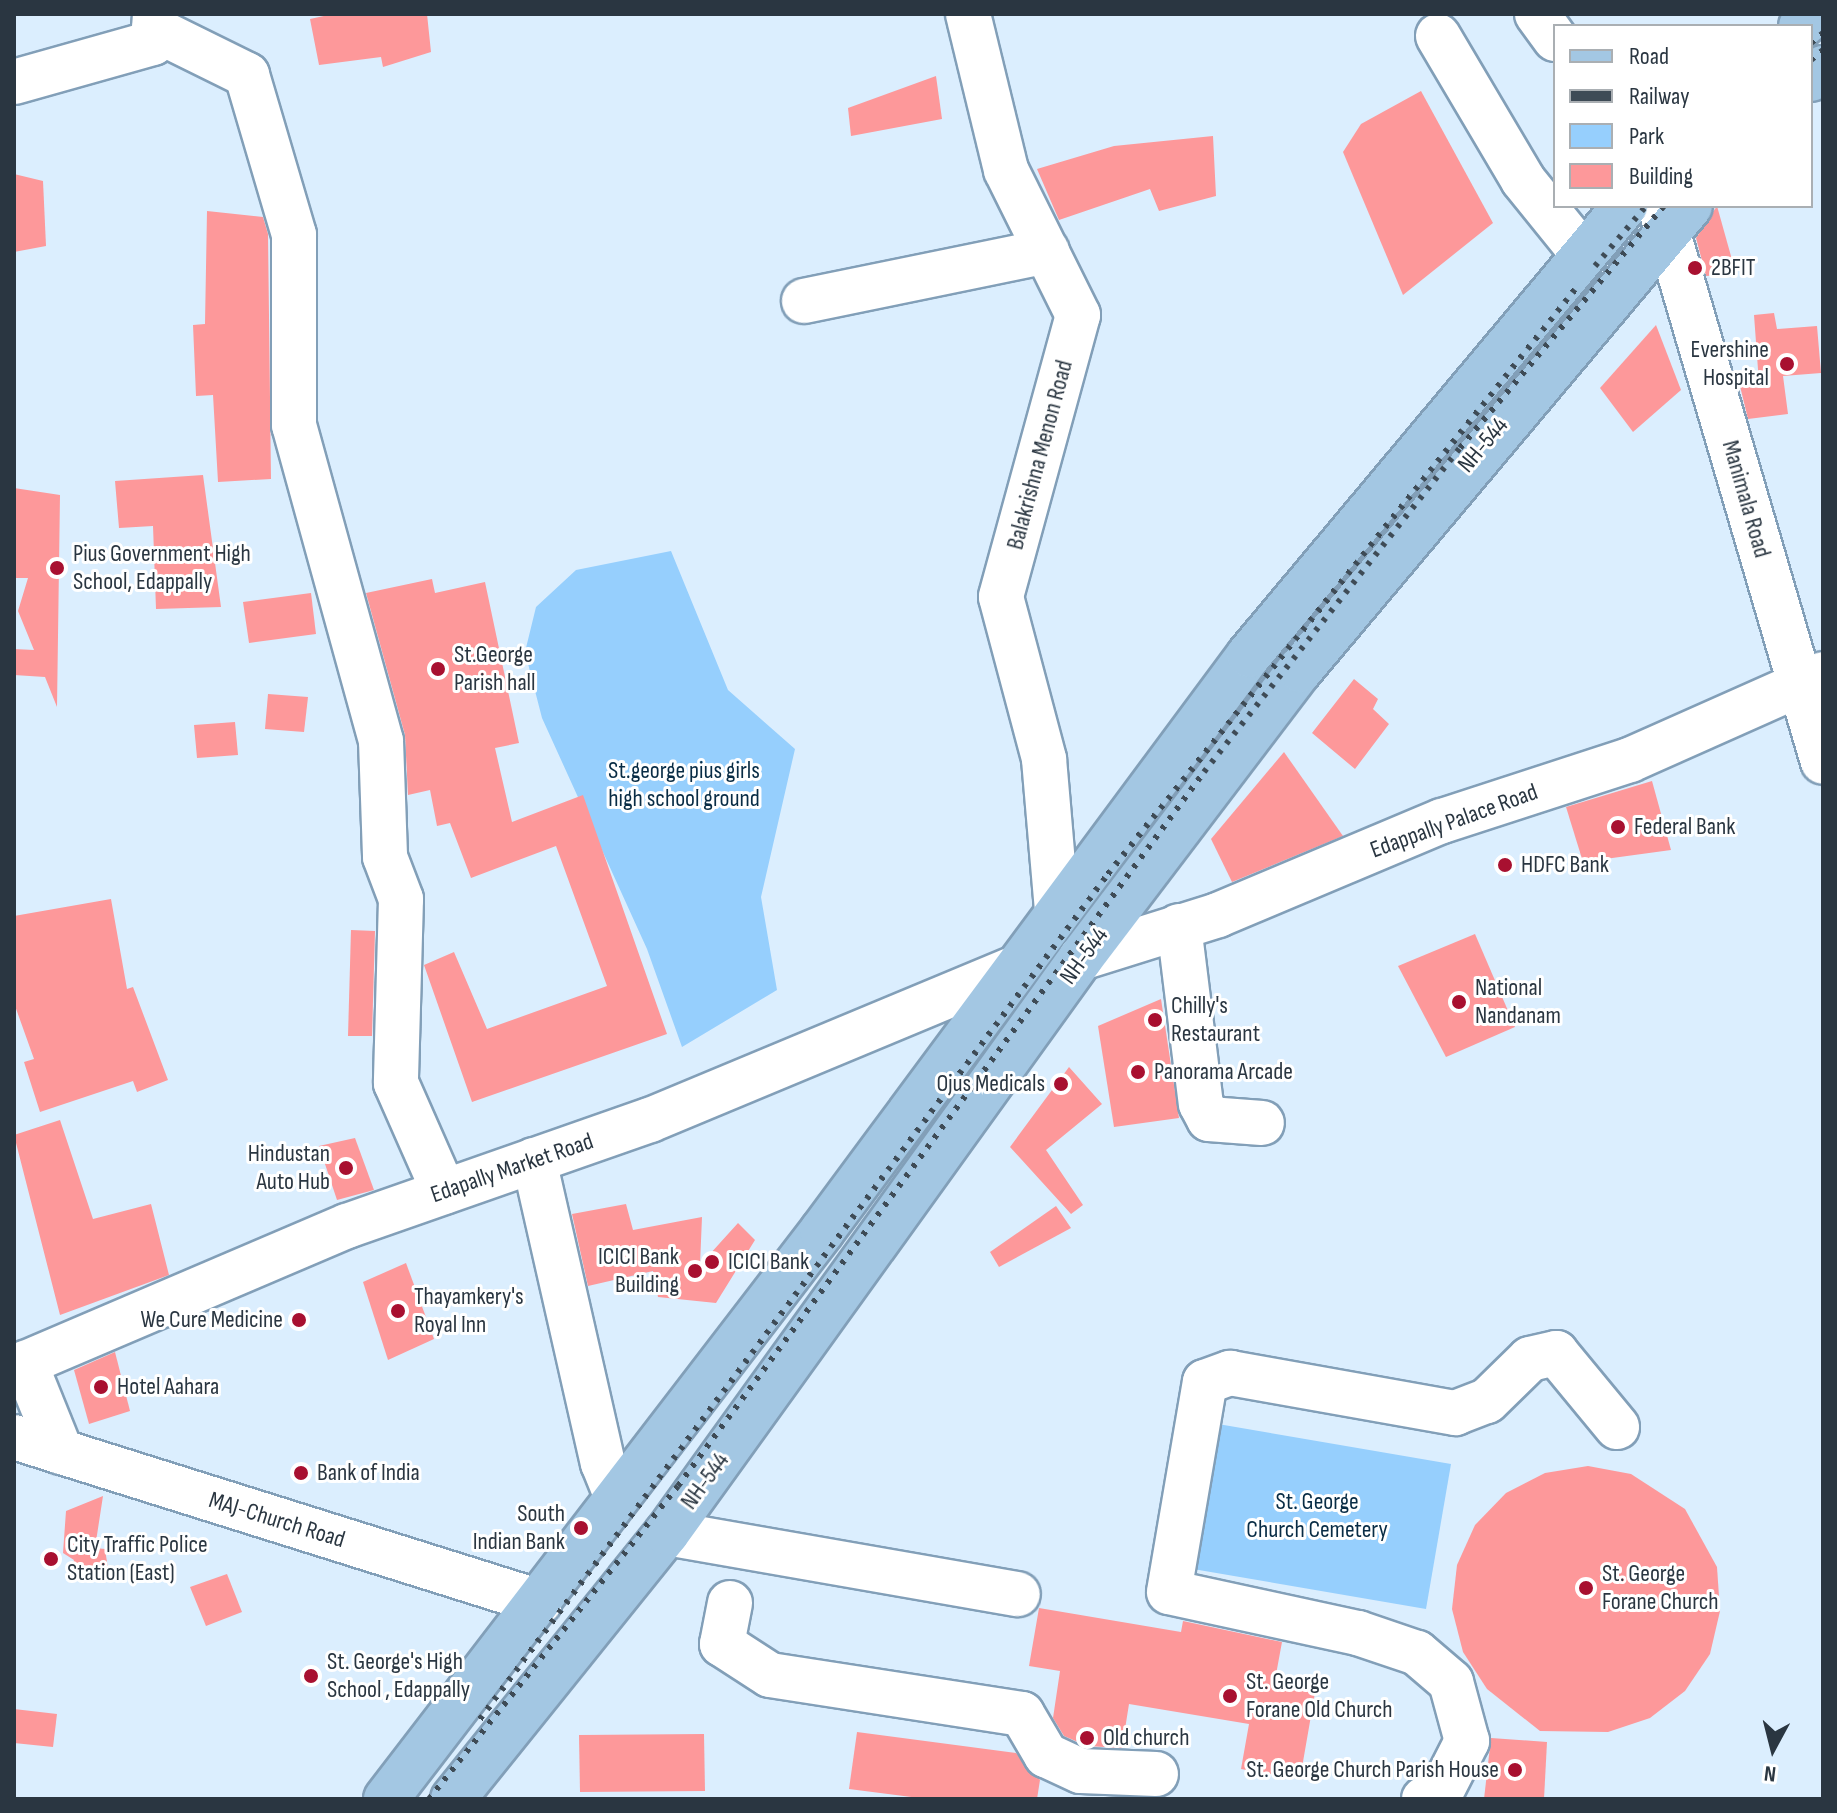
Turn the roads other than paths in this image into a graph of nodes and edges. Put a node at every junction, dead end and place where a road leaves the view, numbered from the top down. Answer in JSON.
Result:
{"nodes":[{"id":1,"x":968,"y":14,"type":"edge"},
{"id":2,"x":1537,"y":14,"type":"edge"},
{"id":3,"x":154,"y":22,"type":"edge"},
{"id":4,"x":1438,"y":36,"type":"dead end"},
{"id":5,"x":1553,"y":36,"type":"edge"},
{"id":6,"x":14,"y":82,"type":"edge"},
{"id":7,"x":1623,"y":208,"type":"edge"},
{"id":8,"x":1672,"y":216,"type":"edge"},
{"id":9,"x":1047,"y":251,"type":"junction"},
{"id":10,"x":1583,"y":254,"type":"junction"},
{"id":11,"x":804,"y":301,"type":"dead end"},
{"id":12,"x":1812,"y":679,"type":"edge"},
{"id":13,"x":1823,"y":762,"type":"edge"},
{"id":14,"x":1057,"y":912,"type":"junction"},
{"id":15,"x":1179,"y":926,"type":"junction"},
{"id":16,"x":1081,"y":958,"type":"junction"},
{"id":17,"x":1001,"y":983,"type":"junction"},
{"id":18,"x":1038,"y":1019,"type":"junction"},
{"id":19,"x":1262,"y":1123,"type":"dead end"},
{"id":20,"x":534,"y":1160,"type":"junction"},
{"id":21,"x":444,"y":1192,"type":"junction"},
{"id":22,"x":17,"y":1365,"type":"edge"},
{"id":23,"x":681,"y":1413,"type":"junction"},
{"id":24,"x":1617,"y":1427,"type":"dead end"},
{"id":25,"x":14,"y":1437,"type":"edge"},
{"id":26,"x":731,"y":1446,"type":"junction"},
{"id":27,"x":61,"y":1452,"type":"junction"},
{"id":28,"x":622,"y":1489,"type":"junction"},
{"id":29,"x":667,"y":1533,"type":"junction"},
{"id":30,"x":1018,"y":1594,"type":"dead end"},
{"id":31,"x":540,"y":1602,"type":"junction"},
{"id":32,"x":730,"y":1603,"type":"dead end"},
{"id":33,"x":474,"y":1689,"type":"junction"},
{"id":34,"x":1156,"y":1774,"type":"dead end"},
{"id":35,"x":466,"y":1798,"type":"edge"},
{"id":36,"x":386,"y":1799,"type":"edge"},
{"id":37,"x":408,"y":1799,"type":"edge"},
{"id":38,"x":1424,"y":1799,"type":"edge"}],
"edges":[{"from":1,"to":9,"type":"street","name":"Balakrishna Menon Road"},
{"from":2,"to":5,"type":"street"},
{"from":3,"to":6,"type":"street"},
{"from":3,"to":21,"type":"street"},
{"from":4,"to":10,"type":"street"},
{"from":7,"to":10,"type":"main road","name":"NH-544"},
{"from":8,"to":12,"type":"street","name":"Manimala Road"},
{"from":8,"to":16,"type":"main road","name":"NH-544"},
{"from":9,"to":11,"type":"street"},
{"from":9,"to":14,"type":"street","name":"Balakrishna Menon Road"},
{"from":10,"to":14,"type":"main road","name":"NH-544"},
{"from":12,"to":13,"type":"street","name":"Manimala Road"},
{"from":12,"to":15,"type":"street","name":"Edappally Palace Road"},
{"from":14,"to":17,"type":"main road","name":"NH-544"},
{"from":15,"to":16,"type":"street","name":"Edappally Palace Road"},
{"from":15,"to":19,"type":"street"},
{"from":16,"to":18,"type":"main road","name":"NH-544"},
{"from":17,"to":18,"type":"main road"},
{"from":17,"to":20,"type":"street","name":"Edapally Market Road"},
{"from":17,"to":23,"type":"main road","name":"NH-544"},
{"from":18,"to":26,"type":"main road","name":"NH-544"},
{"from":20,"to":21,"type":"street","name":"Edapally Market Road"},
{"from":20,"to":28,"type":"street"},
{"from":21,"to":22,"type":"street","name":"Edapally Market Road"},
{"from":22,"to":27,"type":"street"},
{"from":23,"to":26,"type":"main road"},
{"from":23,"to":28,"type":"main road","name":"NH-544"},
{"from":24,"to":38,"type":"street"},
{"from":25,"to":27,"type":"street","name":"MAJ-Church Road"},
{"from":26,"to":29,"type":"main road","name":"NH-544"},
{"from":27,"to":31,"type":"street","name":"MAJ-Church Road"},
{"from":28,"to":31,"type":"main road","name":"NH-544"},
{"from":29,"to":30,"type":"street"},
{"from":29,"to":35,"type":"main road","name":"NH-544"},
{"from":31,"to":33,"type":"main road","name":"NH-544"},
{"from":32,"to":34,"type":"street"},
{"from":33,"to":36,"type":"main road"},
{"from":33,"to":37,"type":"main road"}]}
